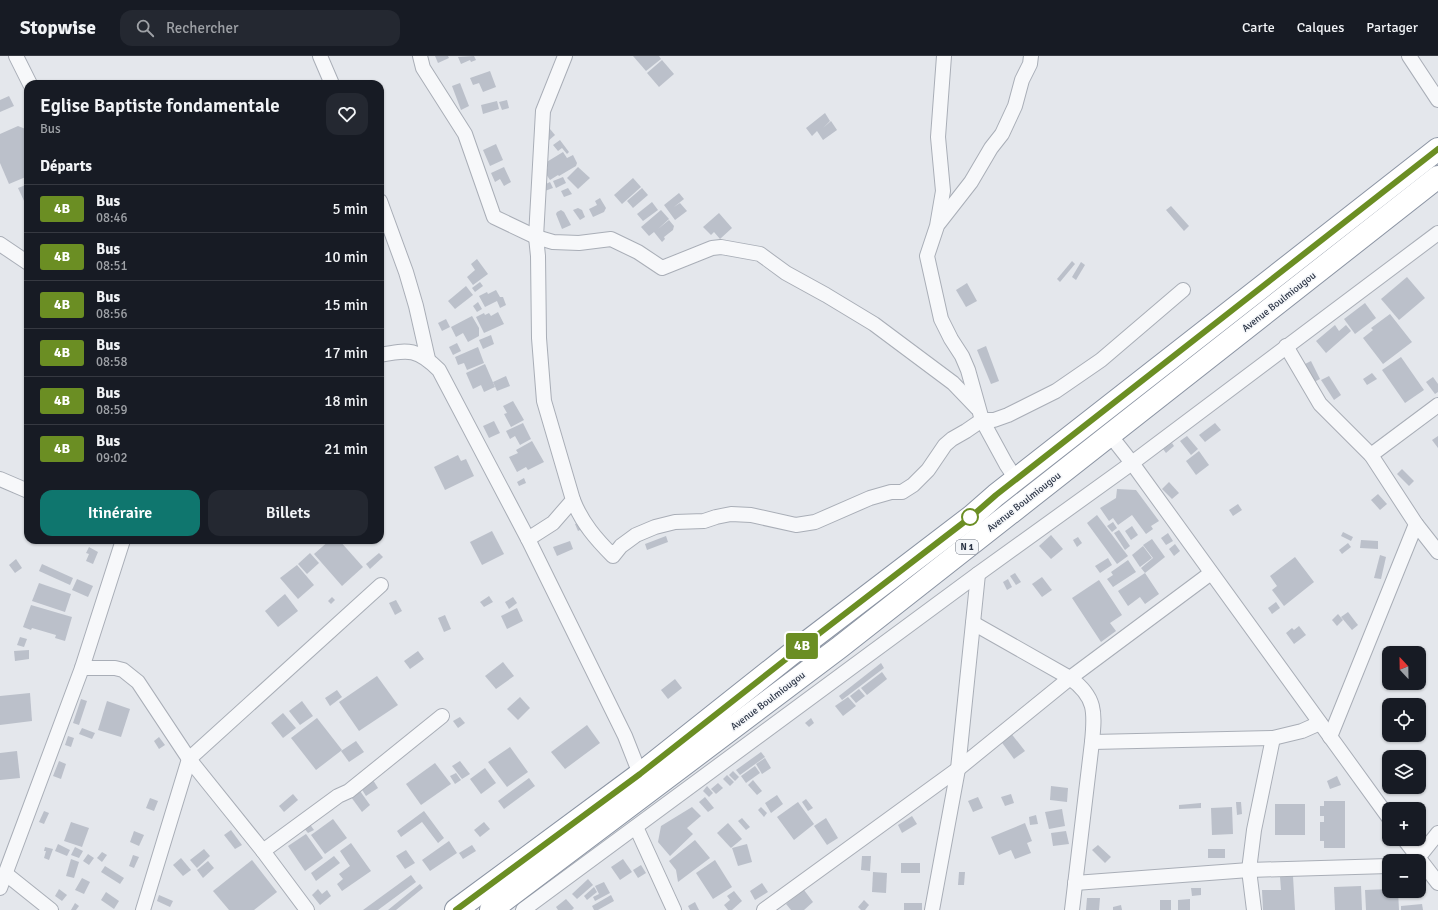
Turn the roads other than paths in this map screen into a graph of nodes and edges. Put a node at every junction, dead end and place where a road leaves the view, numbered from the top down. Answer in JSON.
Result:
{"nodes":[{"id":1,"x":16,"y":56,"type":"edge"},
{"id":2,"x":320,"y":56,"type":"edge"},
{"id":3,"x":420,"y":56,"type":"edge"},
{"id":4,"x":565,"y":56,"type":"edge"},
{"id":5,"x":944,"y":56,"type":"edge"},
{"id":6,"x":1031,"y":56,"type":"edge"},
{"id":7,"x":1409,"y":56,"type":"edge"},
{"id":8,"x":28,"y":80,"type":"edge"},
{"id":9,"x":330,"y":80,"type":"edge"},
{"id":10,"x":1438,"y":100,"type":"edge"},
{"id":11,"x":1438,"y":149,"type":"edge"},
{"id":12,"x":1438,"y":177,"type":"edge"},
{"id":13,"x":384,"y":212,"type":"edge"},
{"id":14,"x":937,"y":226,"type":"junction"},
{"id":15,"x":1438,"y":233,"type":"edge"},
{"id":16,"x":536,"y":237,"type":"junction"},
{"id":17,"x":0,"y":244,"type":"edge"},
{"id":18,"x":24,"y":260,"type":"edge"},
{"id":19,"x":1183,"y":290,"type":"dead end"},
{"id":20,"x":1286,"y":346,"type":"junction"},
{"id":21,"x":384,"y":354,"type":"edge"},
{"id":22,"x":428,"y":359,"type":"junction"},
{"id":23,"x":1438,"y":405,"type":"edge"},
{"id":24,"x":979,"y":414,"type":"junction"},
{"id":25,"x":1110,"y":435,"type":"junction"},
{"id":26,"x":1371,"y":455,"type":"junction"},
{"id":27,"x":1132,"y":463,"type":"junction"},
{"id":28,"x":0,"y":479,"type":"edge"},
{"id":29,"x":1016,"y":479,"type":"junction"},
{"id":30,"x":24,"y":489,"type":"edge"},
{"id":31,"x":573,"y":500,"type":"junction"},
{"id":32,"x":1416,"y":524,"type":"junction"},
{"id":33,"x":528,"y":539,"type":"junction"},
{"id":34,"x":122,"y":544,"type":"edge"},
{"id":35,"x":1438,"y":552,"type":"edge"},
{"id":36,"x":1211,"y":573,"type":"junction"},
{"id":37,"x":978,"y":574,"type":"junction"},
{"id":38,"x":381,"y":585,"type":"dead end"},
{"id":39,"x":973,"y":623,"type":"junction"},
{"id":40,"x":82,"y":668,"type":"junction"},
{"id":41,"x":1070,"y":678,"type":"junction"},
{"id":42,"x":442,"y":716,"type":"dead end"},
{"id":43,"x":1320,"y":723,"type":"junction"},
{"id":44,"x":1330,"y":737,"type":"junction"},
{"id":45,"x":1273,"y":738,"type":"junction"},
{"id":46,"x":1092,"y":742,"type":"junction"},
{"id":47,"x":189,"y":759,"type":"junction"},
{"id":48,"x":958,"y":769,"type":"junction"},
{"id":49,"x":640,"y":774,"type":"junction"},
{"id":50,"x":1382,"y":808,"type":"edge"},
{"id":51,"x":636,"y":826,"type":"junction"},
{"id":52,"x":1438,"y":833,"type":"edge"},
{"id":53,"x":263,"y":851,"type":"junction"},
{"id":54,"x":1425,"y":854,"type":"edge"},
{"id":55,"x":1382,"y":866,"type":"edge"},
{"id":56,"x":1249,"y":870,"type":"junction"},
{"id":57,"x":1426,"y":870,"type":"edge"},
{"id":58,"x":6,"y":874,"type":"junction"},
{"id":59,"x":1075,"y":883,"type":"junction"},
{"id":60,"x":1438,"y":883,"type":"edge"},
{"id":61,"x":0,"y":888,"type":"edge"},
{"id":62,"x":517,"y":905,"type":"edge"},
{"id":63,"x":51,"y":910,"type":"edge"},
{"id":64,"x":143,"y":910,"type":"edge"},
{"id":65,"x":307,"y":910,"type":"edge"},
{"id":66,"x":456,"y":910,"type":"edge"},
{"id":67,"x":491,"y":910,"type":"edge"},
{"id":68,"x":674,"y":910,"type":"edge"},
{"id":69,"x":764,"y":910,"type":"edge"},
{"id":70,"x":932,"y":910,"type":"edge"},
{"id":71,"x":1072,"y":910,"type":"edge"},
{"id":72,"x":1254,"y":910,"type":"edge"}],
"edges":[{"from":1,"to":8,"type":"street"},
{"from":2,"to":9,"type":"street"},
{"from":3,"to":16,"type":"street"},
{"from":4,"to":16,"type":"street"},
{"from":5,"to":14,"type":"street"},
{"from":6,"to":14,"type":"street"},
{"from":7,"to":10,"type":"street"},
{"from":11,"to":29,"type":"highway","number":"N 1"},
{"from":12,"to":25,"type":"highway","name":"Avenue Boulmiougou","number":"N 1"},
{"from":13,"to":22,"type":"street"},
{"from":14,"to":24,"type":"street"},
{"from":15,"to":20,"type":"street"},
{"from":16,"to":24,"type":"street"},
{"from":16,"to":31,"type":"street"},
{"from":17,"to":18,"type":"street"},
{"from":19,"to":24,"type":"street"},
{"from":20,"to":26,"type":"street"},
{"from":20,"to":27,"type":"street"},
{"from":21,"to":22,"type":"street"},
{"from":22,"to":33,"type":"street"},
{"from":23,"to":26,"type":"street"},
{"from":24,"to":29,"type":"street"},
{"from":24,"to":31,"type":"street"},
{"from":25,"to":27,"type":"street"},
{"from":25,"to":62,"type":"highway","name":"Avenue Boulmiougou","number":"N 1"},
{"from":26,"to":32,"type":"street"},
{"from":27,"to":36,"type":"street"},
{"from":27,"to":37,"type":"street"},
{"from":28,"to":30,"type":"street"},
{"from":29,"to":49,"type":"highway","number":"N 1"},
{"from":31,"to":33,"type":"street"},
{"from":32,"to":35,"type":"street"},
{"from":32,"to":44,"type":"street"},
{"from":33,"to":49,"type":"street"},
{"from":34,"to":40,"type":"street"},
{"from":36,"to":41,"type":"street"},
{"from":36,"to":43,"type":"street"},
{"from":37,"to":39,"type":"street"},
{"from":37,"to":51,"type":"street"},
{"from":38,"to":47,"type":"street"},
{"from":39,"to":41,"type":"street"},
{"from":39,"to":48,"type":"street"},
{"from":40,"to":47,"type":"street"},
{"from":40,"to":58,"type":"street"},
{"from":41,"to":46,"type":"street"},
{"from":41,"to":48,"type":"street"},
{"from":42,"to":53,"type":"street"},
{"from":43,"to":44,"type":"street"},
{"from":43,"to":45,"type":"street"},
{"from":44,"to":50,"type":"street"},
{"from":45,"to":46,"type":"street"},
{"from":45,"to":56,"type":"street"},
{"from":46,"to":59,"type":"street"},
{"from":47,"to":53,"type":"street"},
{"from":47,"to":64,"type":"street"},
{"from":48,"to":69,"type":"street"},
{"from":48,"to":70,"type":"street"},
{"from":49,"to":66,"type":"highway","number":"N 1"},
{"from":51,"to":62,"type":"street"},
{"from":51,"to":68,"type":"street"},
{"from":52,"to":54,"type":"street"},
{"from":53,"to":65,"type":"street"},
{"from":55,"to":56,"type":"street"},
{"from":56,"to":59,"type":"street"},
{"from":56,"to":72,"type":"street"},
{"from":57,"to":60,"type":"street"},
{"from":58,"to":61,"type":"street"},
{"from":58,"to":63,"type":"street"},
{"from":59,"to":71,"type":"street"},
{"from":62,"to":67,"type":"highway","name":"Avenue Boulmiougou","number":"N 1"}]}
